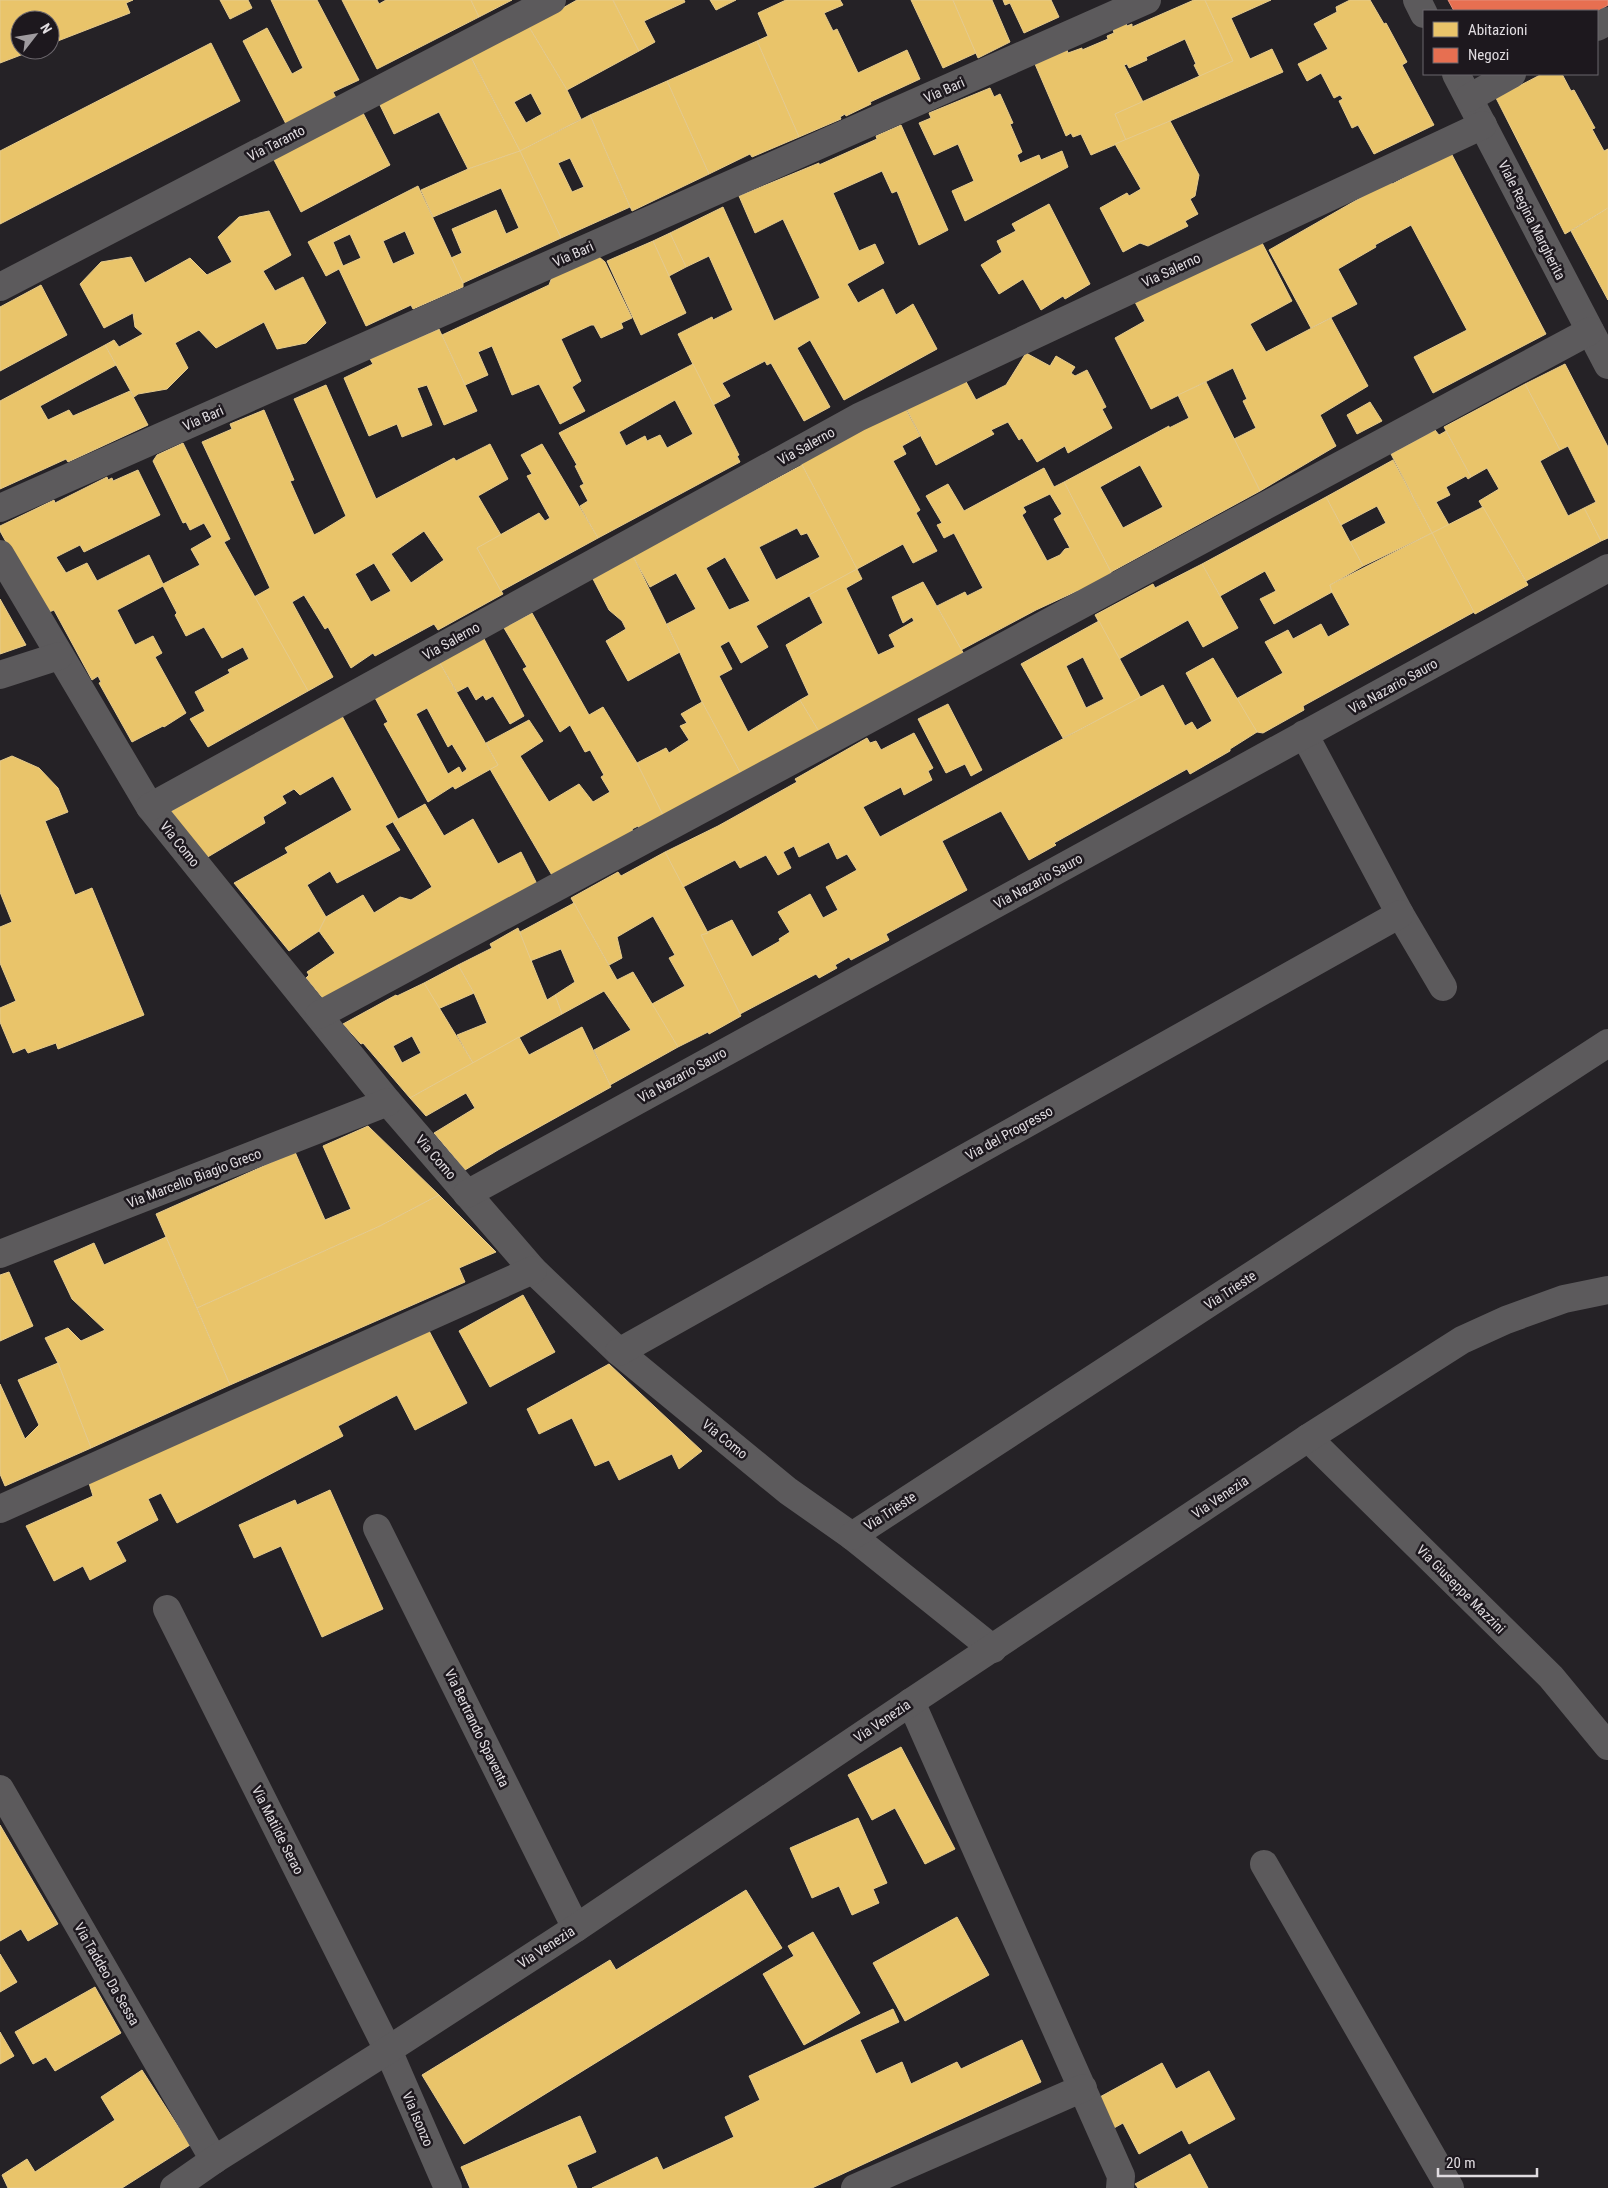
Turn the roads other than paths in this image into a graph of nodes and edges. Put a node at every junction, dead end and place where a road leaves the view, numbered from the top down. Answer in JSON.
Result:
{"nodes":[{"id":1,"x":552,"y":0,"type":"edge"},
{"id":2,"x":1147,"y":0,"type":"edge"},
{"id":3,"x":1416,"y":0,"type":"edge"},
{"id":4,"x":1423,"y":12,"type":"edge"},
{"id":5,"x":1457,"y":75,"type":"edge"},
{"id":6,"x":1510,"y":75,"type":"edge"},
{"id":7,"x":1469,"y":98,"type":"junction"},
{"id":8,"x":1483,"y":125,"type":"junction"},
{"id":9,"x":0,"y":287,"type":"edge"},
{"id":10,"x":1590,"y":331,"type":"junction"},
{"id":11,"x":1608,"y":365,"type":"edge"},
{"id":12,"x":0,"y":508,"type":"edge"},
{"id":13,"x":0,"y":554,"type":"edge"},
{"id":14,"x":1608,"y":568,"type":"edge"},
{"id":15,"x":59,"y":656,"type":"junction"},
{"id":16,"x":0,"y":675,"type":"edge"},
{"id":17,"x":1304,"y":734,"type":"junction"},
{"id":18,"x":150,"y":807,"type":"junction"},
{"id":19,"x":1400,"y":914,"type":"junction"},
{"id":20,"x":1443,"y":987,"type":"dead end"},
{"id":21,"x":319,"y":1015,"type":"junction"},
{"id":22,"x":1608,"y":1044,"type":"edge"},
{"id":23,"x":388,"y":1102,"type":"junction"},
{"id":24,"x":467,"y":1194,"type":"junction"},
{"id":25,"x":0,"y":1254,"type":"edge"},
{"id":26,"x":533,"y":1270,"type":"junction"},
{"id":27,"x":1608,"y":1290,"type":"edge"},
{"id":28,"x":619,"y":1352,"type":"junction"},
{"id":29,"x":1308,"y":1438,"type":"junction"},
{"id":30,"x":0,"y":1509,"type":"edge"},
{"id":31,"x":377,"y":1528,"type":"dead end"},
{"id":32,"x":852,"y":1536,"type":"junction"},
{"id":33,"x":167,"y":1609,"type":"dead end"},
{"id":34,"x":993,"y":1649,"type":"junction"},
{"id":35,"x":911,"y":1702,"type":"junction"},
{"id":36,"x":1608,"y":1746,"type":"edge"},
{"id":37,"x":0,"y":1789,"type":"edge"},
{"id":38,"x":1264,"y":1864,"type":"dead end"},
{"id":39,"x":576,"y":1928,"type":"junction"},
{"id":40,"x":388,"y":2050,"type":"junction"},
{"id":41,"x":1083,"y":2088,"type":"junction"},
{"id":42,"x":214,"y":2160,"type":"junction"},
{"id":43,"x":174,"y":2188,"type":"edge"},
{"id":44,"x":448,"y":2188,"type":"edge"},
{"id":45,"x":855,"y":2188,"type":"edge"},
{"id":46,"x":1120,"y":2188,"type":"edge"},
{"id":47,"x":1450,"y":2188,"type":"edge"}],
"edges":[{"from":1,"to":9,"type":"street","name":"Via Taranto"},
{"from":2,"to":12,"type":"street","name":"Via Bari"},
{"from":3,"to":4,"type":"street"},
{"from":5,"to":7,"type":"street","name":"Viale Regina Margherita"},
{"from":6,"to":7,"type":"street"},
{"from":7,"to":8,"type":"street","name":"Viale Regina Margherita"},
{"from":8,"to":10,"type":"street","name":"Viale Regina Margherita"},
{"from":8,"to":18,"type":"street","name":"Via Salerno"},
{"from":10,"to":11,"type":"street","name":"Viale Regina Margherita"},
{"from":10,"to":21,"type":"street"},
{"from":13,"to":15,"type":"street","name":"Via Como"},
{"from":14,"to":17,"type":"street","name":"Via Nazario Sauro"},
{"from":15,"to":16,"type":"street"},
{"from":15,"to":18,"type":"street","name":"Via Como"},
{"from":17,"to":19,"type":"street"},
{"from":17,"to":24,"type":"street","name":"Via Nazario Sauro"},
{"from":18,"to":21,"type":"street","name":"Via Como"},
{"from":19,"to":20,"type":"street"},
{"from":19,"to":28,"type":"street","name":"Via del Progresso"},
{"from":21,"to":23,"type":"street","name":"Via Como"},
{"from":22,"to":32,"type":"street","name":"Via Trieste"},
{"from":23,"to":24,"type":"street","name":"Via Como"},
{"from":23,"to":25,"type":"street","name":"Via Marcello Biagio Greco"},
{"from":24,"to":26,"type":"street","name":"Via Como"},
{"from":26,"to":28,"type":"street","name":"Via Como"},
{"from":26,"to":30,"type":"street"},
{"from":27,"to":29,"type":"street","name":"Via Venezia"},
{"from":28,"to":32,"type":"street","name":"Via Como"},
{"from":29,"to":34,"type":"street","name":"Via Venezia"},
{"from":29,"to":36,"type":"street","name":"Via Giuseppe Mazzini"},
{"from":31,"to":39,"type":"street","name":"Via Bertrando Spaventa"},
{"from":32,"to":34,"type":"street","name":"Via Como"},
{"from":33,"to":40,"type":"street","name":"Via Matilde Serao"},
{"from":34,"to":35,"type":"street","name":"Via Venezia"},
{"from":35,"to":39,"type":"street","name":"Via Venezia"},
{"from":35,"to":41,"type":"street"},
{"from":37,"to":42,"type":"street","name":"Via Taddeo Da Sessa"},
{"from":38,"to":47,"type":"street"},
{"from":39,"to":40,"type":"street","name":"Via Venezia"},
{"from":40,"to":42,"type":"street","name":"Via Venezia"},
{"from":40,"to":44,"type":"street","name":"Via Isonzo"},
{"from":41,"to":45,"type":"street"},
{"from":41,"to":46,"type":"street"},
{"from":42,"to":43,"type":"street","name":"Via Venezia"}]}
